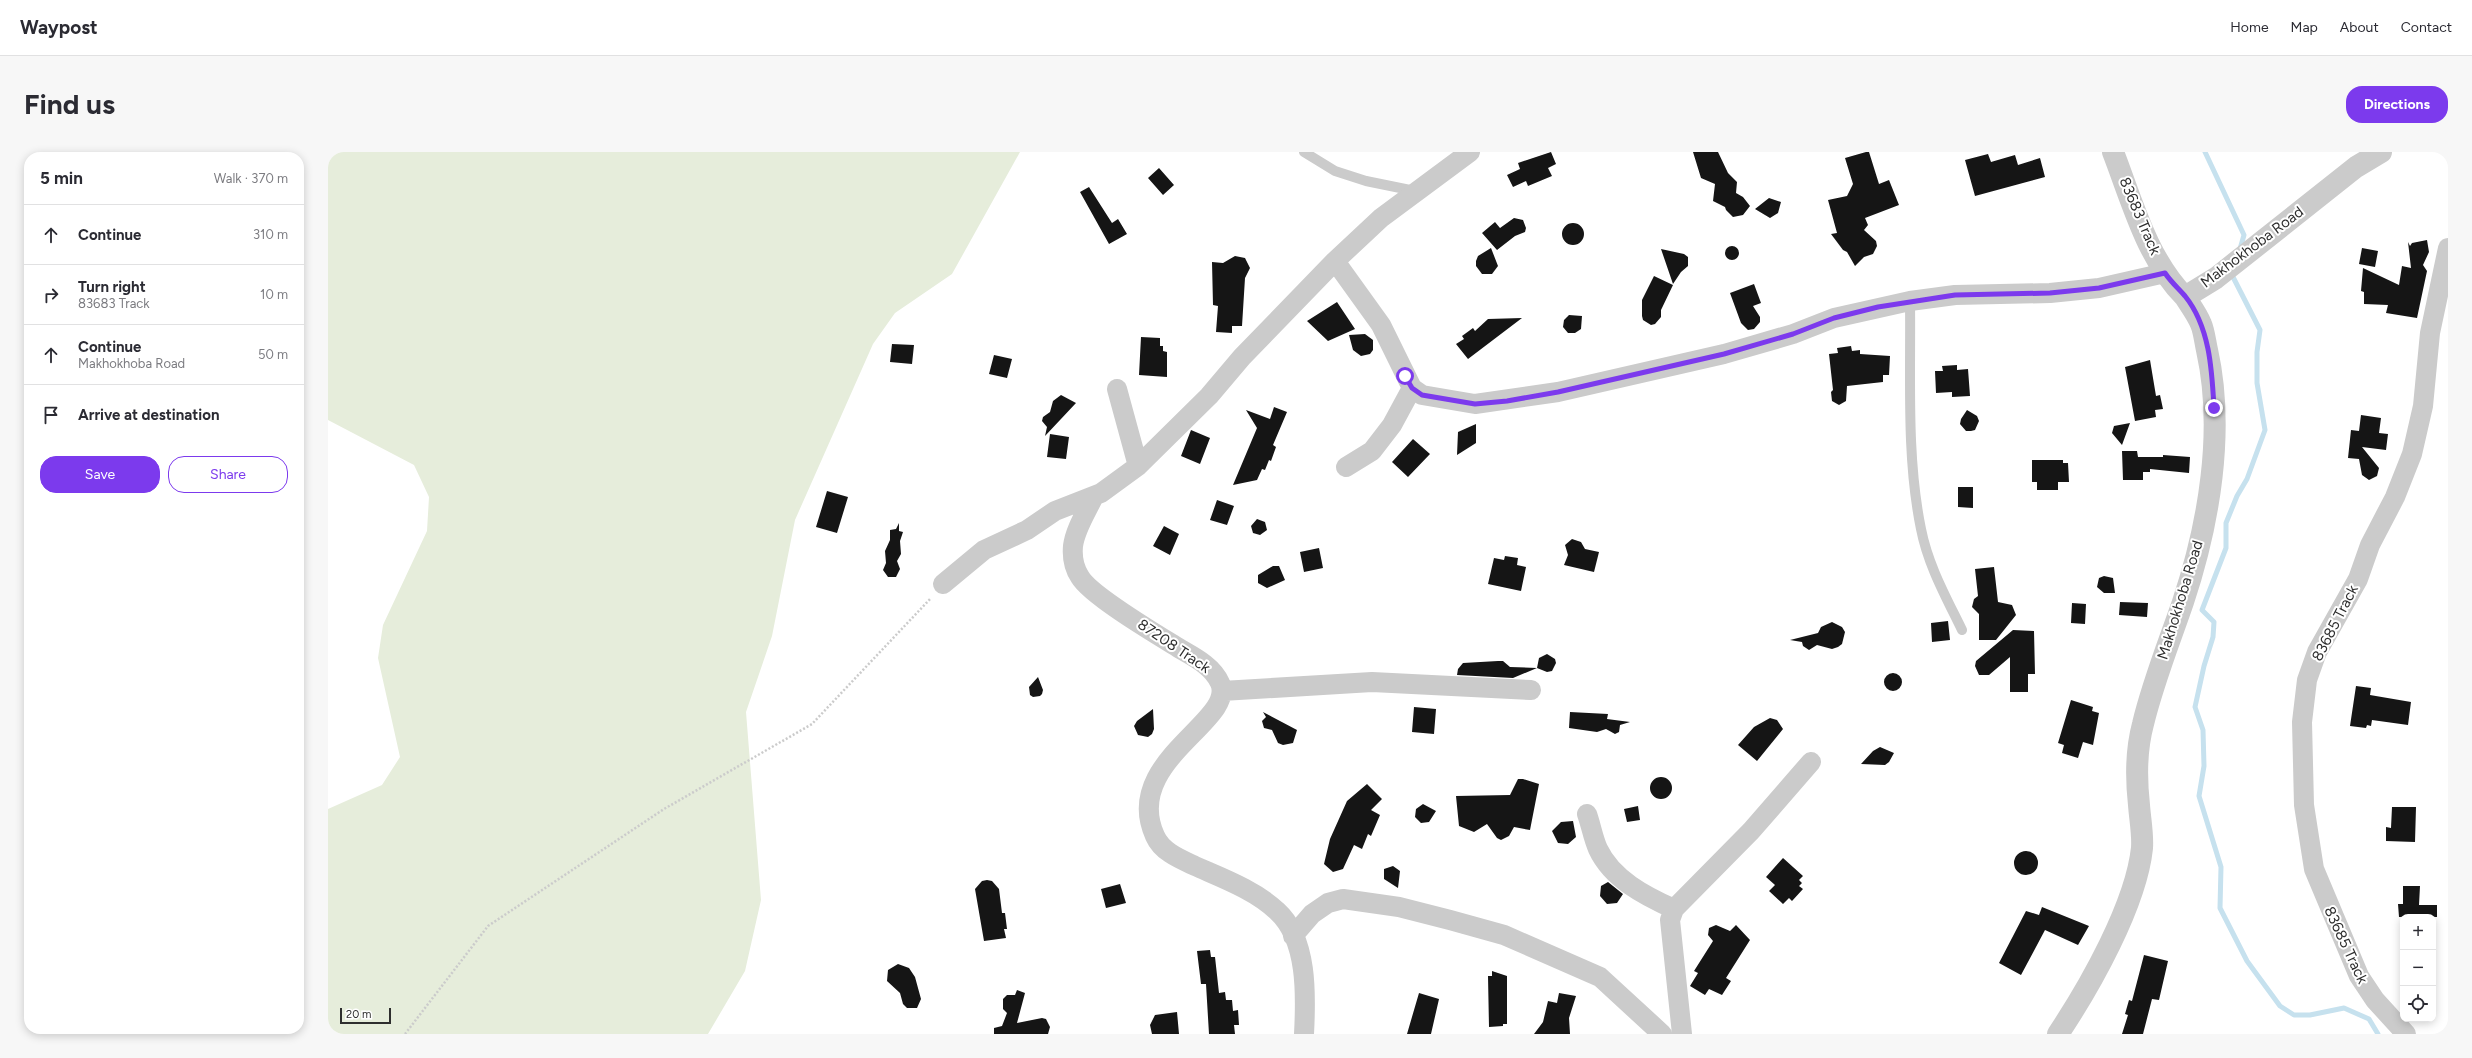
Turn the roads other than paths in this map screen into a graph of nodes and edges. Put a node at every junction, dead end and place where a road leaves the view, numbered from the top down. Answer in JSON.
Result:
{"nodes":[{"id":1,"x":1304,"y":152,"type":"edge"},
{"id":2,"x":1470,"y":152,"type":"edge"},
{"id":3,"x":2112,"y":152,"type":"edge"},
{"id":4,"x":2381,"y":152,"type":"edge"},
{"id":5,"x":1417,"y":192,"type":"junction"},
{"id":6,"x":2448,"y":248,"type":"edge"},
{"id":7,"x":1334,"y":261,"type":"junction"},
{"id":8,"x":2165,"y":273,"type":"junction"},
{"id":9,"x":2185,"y":297,"type":"junction"},
{"id":10,"x":1910,"y":301,"type":"junction"},
{"id":11,"x":1412,"y":388,"type":"junction"},
{"id":12,"x":1117,"y":389,"type":"dead end"},
{"id":13,"x":1138,"y":466,"type":"junction"},
{"id":14,"x":1346,"y":467,"type":"dead end"},
{"id":15,"x":1094,"y":496,"type":"junction"},
{"id":16,"x":943,"y":584,"type":"road end"},
{"id":17,"x":1962,"y":630,"type":"dead end"},
{"id":18,"x":1531,"y":690,"type":"dead end"},
{"id":19,"x":1222,"y":691,"type":"junction"},
{"id":20,"x":1811,"y":762,"type":"dead end"},
{"id":21,"x":1587,"y":814,"type":"dead end"},
{"id":22,"x":1674,"y":909,"type":"junction"},
{"id":23,"x":1293,"y":936,"type":"junction"},
{"id":24,"x":1304,"y":1034,"type":"edge"},
{"id":25,"x":1662,"y":1034,"type":"edge"},
{"id":26,"x":1682,"y":1034,"type":"edge"},
{"id":27,"x":2058,"y":1034,"type":"edge"},
{"id":28,"x":2406,"y":1034,"type":"edge"}],
"edges":[{"from":1,"to":5,"type":"lane"},
{"from":2,"to":5,"type":"street"},
{"from":3,"to":8,"type":"street","name":"83683 Track"},
{"from":4,"to":9,"type":"street","name":"Makhokhoba Road"},
{"from":5,"to":7,"type":"street"},
{"from":6,"to":28,"type":"street","name":"83685 Track"},
{"from":7,"to":11,"type":"street"},
{"from":7,"to":13,"type":"street"},
{"from":8,"to":9,"type":"street","name":"83683 Track"},
{"from":8,"to":10,"type":"street"},
{"from":9,"to":27,"type":"street","name":"Makhokhoba Road"},
{"from":10,"to":11,"type":"street"},
{"from":10,"to":17,"type":"lane"},
{"from":11,"to":14,"type":"street"},
{"from":12,"to":13,"type":"street"},
{"from":13,"to":15,"type":"street"},
{"from":15,"to":16,"type":"street"},
{"from":15,"to":19,"type":"street","name":"87208 Track"},
{"from":18,"to":19,"type":"street"},
{"from":19,"to":23,"type":"street"},
{"from":20,"to":22,"type":"street"},
{"from":21,"to":22,"type":"street"},
{"from":22,"to":26,"type":"street"},
{"from":23,"to":24,"type":"street"},
{"from":23,"to":25,"type":"street"}]}
